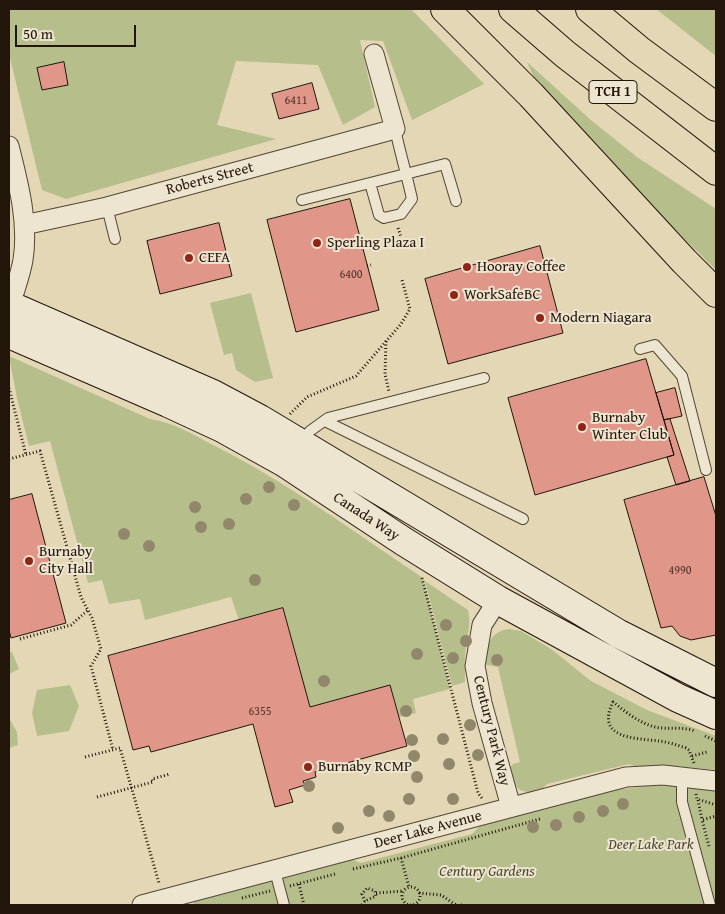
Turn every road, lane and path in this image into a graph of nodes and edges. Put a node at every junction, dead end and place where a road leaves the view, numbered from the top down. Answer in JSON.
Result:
{"nodes":[{"id":1,"x":446,"y":9,"type":"edge"},
{"id":2,"x":513,"y":9,"type":"edge"},
{"id":3,"x":590,"y":9,"type":"edge"},
{"id":4,"x":639,"y":50,"type":"junction"},
{"id":5,"x":374,"y":54,"type":"dead end"},
{"id":6,"x":716,"y":87,"type":"edge"},
{"id":7,"x":716,"y":107,"type":"edge"},
{"id":8,"x":395,"y":129,"type":"junction"},
{"id":9,"x":9,"y":146,"type":"edge"},
{"id":10,"x":716,"y":171,"type":"edge"},
{"id":11,"x":406,"y":174,"type":"junction"},
{"id":12,"x":370,"y":183,"type":"junction"},
{"id":13,"x":302,"y":200,"type":"dead end"},
{"id":14,"x":456,"y":202,"type":"dead end"},
{"id":15,"x":107,"y":207,"type":"junction"},
{"id":16,"x":397,"y":224,"type":"dead end"},
{"id":17,"x":24,"y":225,"type":"junction"},
{"id":18,"x":401,"y":237,"type":"dead end"},
{"id":19,"x":115,"y":239,"type":"dead end"},
{"id":20,"x":467,"y":262,"type":"dead end"},
{"id":21,"x":468,"y":267,"type":"dead end"},
{"id":22,"x":402,"y":280,"type":"dead end"},
{"id":23,"x":716,"y":293,"type":"edge"},
{"id":24,"x":9,"y":306,"type":"edge"},
{"id":25,"x":9,"y":334,"type":"edge"},
{"id":26,"x":386,"y":340,"type":"junction"},
{"id":27,"x":640,"y":349,"type":"dead end"},
{"id":28,"x":484,"y":378,"type":"dead end"},
{"id":29,"x":9,"y":388,"type":"edge"},
{"id":30,"x":391,"y":402,"type":"junction"},
{"id":31,"x":287,"y":416,"type":"dead end"},
{"id":32,"x":325,"y":421,"type":"junction"},
{"id":33,"x":292,"y":453,"type":"junction"},
{"id":34,"x":26,"y":455,"type":"junction"},
{"id":35,"x":9,"y":459,"type":"edge"},
{"id":36,"x":706,"y":470,"type":"dead end"},
{"id":37,"x":523,"y":519,"type":"dead end"},
{"id":38,"x":421,"y":575,"type":"dead end"},
{"id":39,"x":498,"y":600,"type":"junction"},
{"id":40,"x":88,"y":610,"type":"junction"},
{"id":41,"x":20,"y":638,"type":"dead end"},
{"id":42,"x":716,"y":683,"type":"edge"},
{"id":43,"x":716,"y":715,"type":"edge"},
{"id":44,"x":716,"y":740,"type":"edge"},
{"id":45,"x":113,"y":750,"type":"junction"},
{"id":46,"x":707,"y":752,"type":"dead end"},
{"id":47,"x":692,"y":756,"type":"junction"},
{"id":48,"x":85,"y":757,"type":"dead end"},
{"id":49,"x":170,"y":774,"type":"dead end"},
{"id":50,"x":686,"y":778,"type":"junction"},
{"id":51,"x":716,"y":781,"type":"edge"},
{"id":52,"x":132,"y":787,"type":"junction"},
{"id":53,"x":97,"y":797,"type":"dead end"},
{"id":54,"x":698,"y":799,"type":"junction"},
{"id":55,"x":486,"y":802,"type":"dead end"},
{"id":56,"x":716,"y":806,"type":"edge"},
{"id":57,"x":511,"y":807,"type":"junction"},
{"id":58,"x":716,"y":816,"type":"edge"},
{"id":59,"x":543,"y":818,"type":"dead end"},
{"id":60,"x":702,"y":820,"type":"junction"},
{"id":61,"x":712,"y":855,"type":"dead end"},
{"id":62,"x":401,"y":858,"type":"junction"},
{"id":63,"x":348,"y":870,"type":"dead end"},
{"id":64,"x":340,"y":872,"type":"dead end"},
{"id":65,"x":297,"y":879,"type":"dead end"},
{"id":66,"x":278,"y":880,"type":"junction"},
{"id":67,"x":154,"y":883,"type":"dead end"},
{"id":68,"x":299,"y":884,"type":"junction"},
{"id":69,"x":409,"y":887,"type":"junction"},
{"id":70,"x":403,"y":891,"type":"junction"},
{"id":71,"x":376,"y":893,"type":"junction"},
{"id":72,"x":419,"y":893,"type":"junction"},
{"id":73,"x":242,"y":898,"type":"dead end"},
{"id":74,"x":365,"y":901,"type":"junction"},
{"id":75,"x":417,"y":903,"type":"edge"},
{"id":76,"x":142,"y":905,"type":"edge"},
{"id":77,"x":284,"y":905,"type":"edge"},
{"id":78,"x":304,"y":905,"type":"edge"},
{"id":79,"x":362,"y":905,"type":"edge"},
{"id":80,"x":456,"y":905,"type":"edge"},
{"id":81,"x":710,"y":905,"type":"edge"}],
"edges":[{"from":1,"to":23,"type":"highway"},
{"from":2,"to":10,"type":"highway","number":"TCH 1"},
{"from":3,"to":4,"type":"highway"},
{"from":4,"to":6,"type":"highway"},
{"from":4,"to":7,"type":"highway"},
{"from":5,"to":8,"type":"street"},
{"from":8,"to":11,"type":"lane"},
{"from":8,"to":15,"type":"street","name":"Roberts Street"},
{"from":9,"to":17,"type":"street"},
{"from":11,"to":12,"type":"lane"},
{"from":11,"to":12,"type":"lane"},
{"from":11,"to":14,"type":"lane"},
{"from":12,"to":13,"type":"lane"},
{"from":15,"to":17,"type":"street","name":"Roberts Street"},
{"from":15,"to":19,"type":"lane"},
{"from":16,"to":18,"type":"path"},
{"from":17,"to":24,"type":"street"},
{"from":20,"to":21,"type":"path"},
{"from":22,"to":26,"type":"path"},
{"from":24,"to":33,"type":"main road","name":"Canada Way"},
{"from":25,"to":33,"type":"main road","name":"Canada Way"},
{"from":26,"to":30,"type":"path"},
{"from":26,"to":31,"type":"path"},
{"from":27,"to":36,"type":"lane"},
{"from":28,"to":30,"type":"lane"},
{"from":29,"to":34,"type":"path"},
{"from":30,"to":32,"type":"lane"},
{"from":32,"to":33,"type":"lane"},
{"from":32,"to":37,"type":"lane"},
{"from":33,"to":39,"type":"main road","name":"Canada Way"},
{"from":33,"to":42,"type":"main road","name":"Canada Way"},
{"from":34,"to":35,"type":"path"},
{"from":34,"to":40,"type":"path"},
{"from":38,"to":55,"type":"path"},
{"from":39,"to":43,"type":"main road","name":"Canada Way"},
{"from":39,"to":57,"type":"street","name":"Century Park Way"},
{"from":40,"to":41,"type":"path"},
{"from":40,"to":45,"type":"path"},
{"from":44,"to":47,"type":"path"},
{"from":45,"to":48,"type":"path"},
{"from":45,"to":52,"type":"path"},
{"from":46,"to":47,"type":"path"},
{"from":47,"to":50,"type":"path"},
{"from":49,"to":52,"type":"path"},
{"from":50,"to":51,"type":"street","name":"Deer Lake Avenue"},
{"from":50,"to":54,"type":"path"},
{"from":50,"to":57,"type":"street","name":"Deer Lake Avenue"},
{"from":50,"to":81,"type":"lane"},
{"from":52,"to":53,"type":"path"},
{"from":52,"to":67,"type":"path"},
{"from":54,"to":56,"type":"path"},
{"from":54,"to":60,"type":"path"},
{"from":57,"to":66,"type":"street","name":"Deer Lake Avenue"},
{"from":58,"to":60,"type":"path"},
{"from":59,"to":62,"type":"path"},
{"from":60,"to":61,"type":"path"},
{"from":62,"to":63,"type":"path"},
{"from":62,"to":69,"type":"path"},
{"from":64,"to":68,"type":"path"},
{"from":65,"to":68,"type":"path"},
{"from":66,"to":68,"type":"path"},
{"from":66,"to":73,"type":"path"},
{"from":66,"to":76,"type":"street","name":"Deer Lake Avenue"},
{"from":66,"to":77,"type":"lane"},
{"from":68,"to":78,"type":"path"},
{"from":69,"to":70,"type":"path"},
{"from":69,"to":72,"type":"path"},
{"from":70,"to":71,"type":"path"},
{"from":70,"to":75,"type":"path"},
{"from":71,"to":74,"type":"path"},
{"from":71,"to":74,"type":"path"},
{"from":72,"to":75,"type":"path"},
{"from":72,"to":80,"type":"path"},
{"from":74,"to":79,"type":"path"}]}
